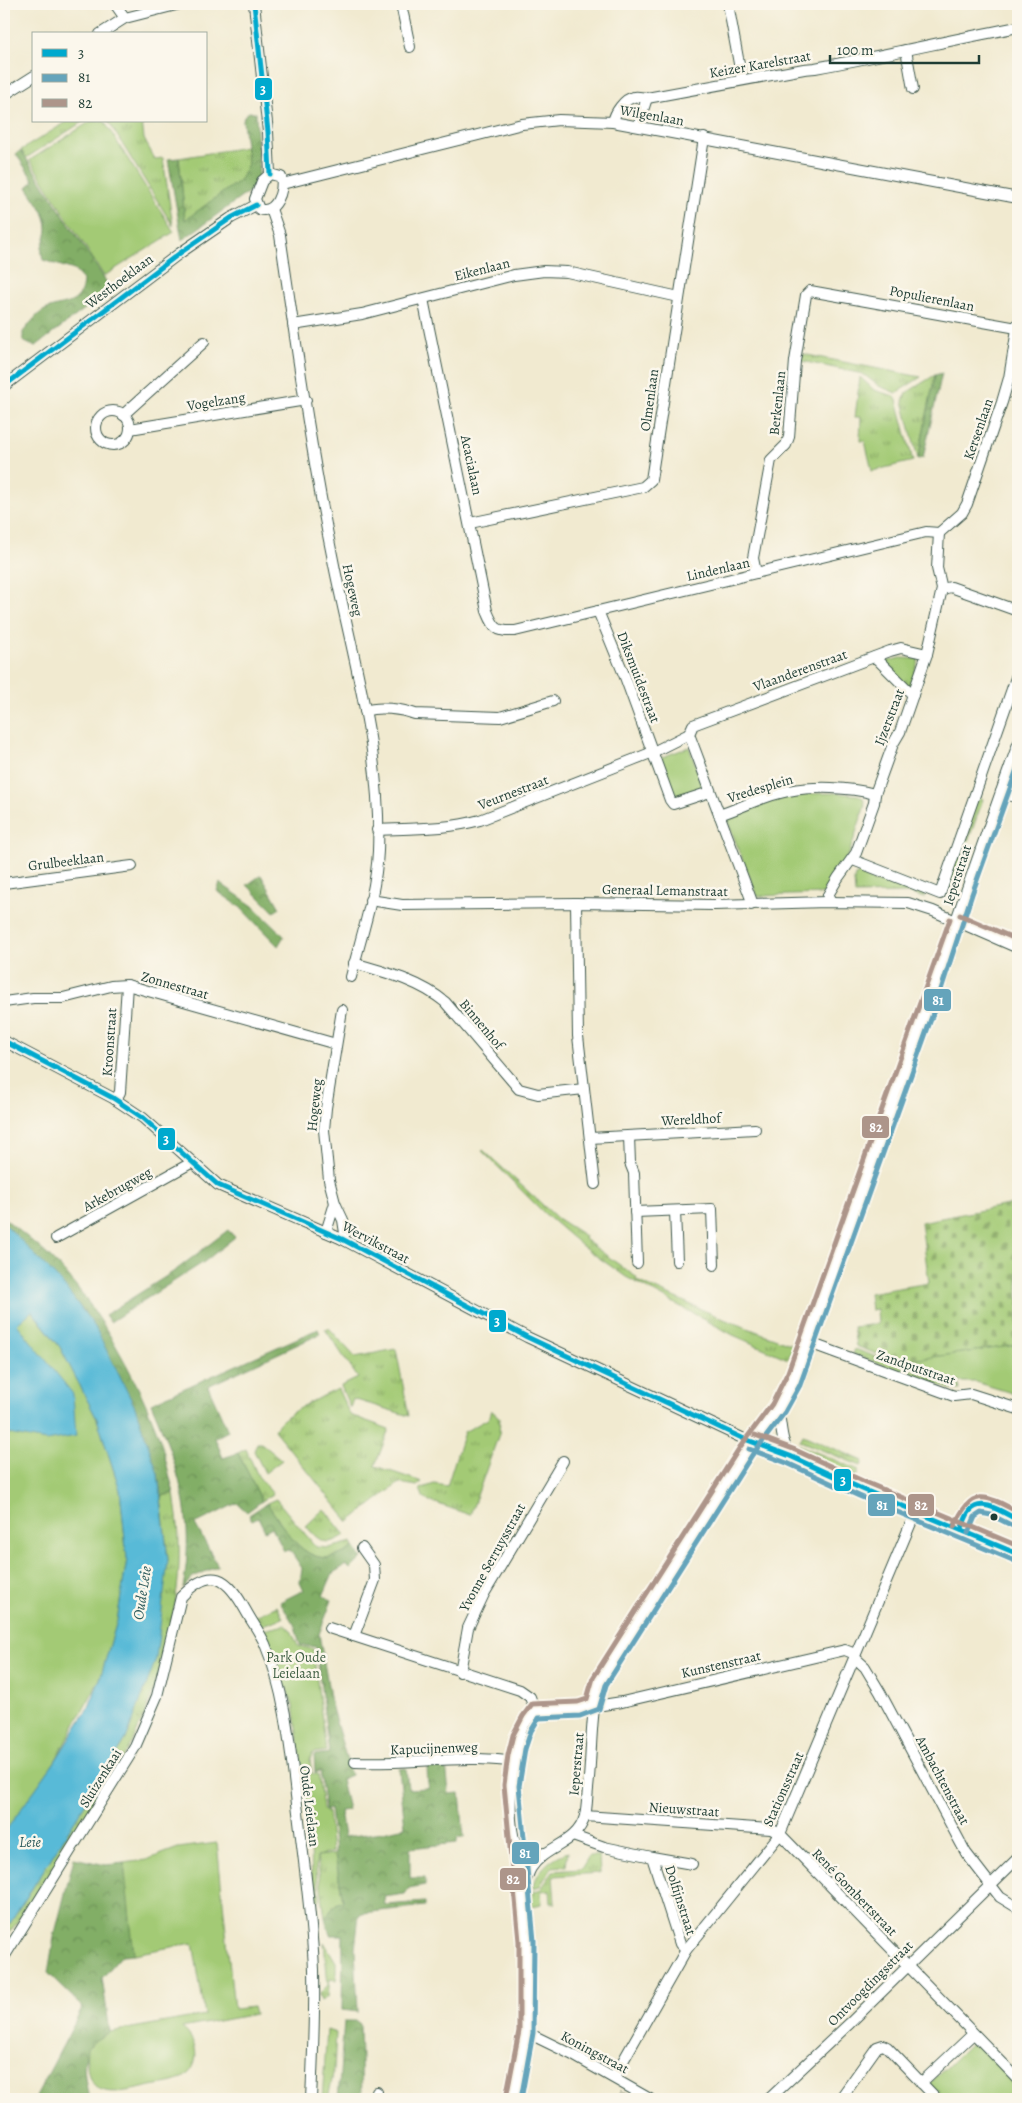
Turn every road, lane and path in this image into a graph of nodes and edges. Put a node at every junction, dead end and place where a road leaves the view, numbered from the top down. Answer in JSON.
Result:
{"nodes":[{"id":1,"x":115,"y":4,"type":"edge"},
{"id":2,"x":180,"y":4,"type":"edge"},
{"id":3,"x":254,"y":4,"type":"edge"},
{"id":4,"x":401,"y":4,"type":"edge"},
{"id":5,"x":728,"y":4,"type":"edge"},
{"id":6,"x":125,"y":18,"type":"junction"},
{"id":7,"x":1018,"y":27,"type":"edge"},
{"id":8,"x":103,"y":32,"type":"edge"},
{"id":9,"x":410,"y":47,"type":"dead end"},
{"id":10,"x":906,"y":50,"type":"junction"},
{"id":11,"x":32,"y":77,"type":"edge"},
{"id":12,"x":742,"y":80,"type":"junction"},
{"id":13,"x":913,"y":89,"type":"dead end"},
{"id":14,"x":4,"y":94,"type":"edge"},
{"id":15,"x":647,"y":98,"type":"junction"},
{"id":16,"x":613,"y":122,"type":"junction"},
{"id":17,"x":638,"y":126,"type":"junction"},
{"id":18,"x":704,"y":138,"type":"junction"},
{"id":19,"x":270,"y":174,"type":"junction"},
{"id":20,"x":282,"y":184,"type":"junction"},
{"id":21,"x":1018,"y":198,"type":"edge"},
{"id":22,"x":256,"y":205,"type":"junction"},
{"id":23,"x":271,"y":209,"type":"junction"},
{"id":24,"x":841,"y":295,"type":"joint"},
{"id":25,"x":679,"y":297,"type":"junction"},
{"id":26,"x":423,"y":299,"type":"junction"},
{"id":27,"x":293,"y":325,"type":"junction"},
{"id":28,"x":1018,"y":325,"type":"edge"},
{"id":29,"x":204,"y":342,"type":"dead end"},
{"id":30,"x":4,"y":386,"type":"edge"},
{"id":31,"x":306,"y":400,"type":"junction"},
{"id":32,"x":124,"y":415,"type":"junction"},
{"id":33,"x":130,"y":429,"type":"junction"},
{"id":34,"x":470,"y":523,"type":"junction"},
{"id":35,"x":939,"y":533,"type":"junction"},
{"id":36,"x":756,"y":574,"type":"junction"},
{"id":37,"x":942,"y":589,"type":"junction"},
{"id":38,"x":1018,"y":611,"type":"edge"},
{"id":39,"x":598,"y":612,"type":"junction"},
{"id":40,"x":502,"y":631,"type":"joint"},
{"id":41,"x":927,"y":654,"type":"junction"},
{"id":42,"x":875,"y":657,"type":"junction"},
{"id":43,"x":1018,"y":672,"type":"edge"},
{"id":44,"x":913,"y":695,"type":"junction"},
{"id":45,"x":552,"y":702,"type":"dead end"},
{"id":46,"x":365,"y":711,"type":"junction"},
{"id":47,"x":689,"y":734,"type":"junction"},
{"id":48,"x":1018,"y":744,"type":"edge"},
{"id":49,"x":653,"y":752,"type":"junction"},
{"id":50,"x":710,"y":792,"type":"junction"},
{"id":51,"x":1001,"y":792,"type":"junction"},
{"id":52,"x":875,"y":794,"type":"junction"},
{"id":53,"x":1018,"y":798,"type":"edge"},
{"id":54,"x":719,"y":815,"type":"junction"},
{"id":55,"x":377,"y":830,"type":"junction"},
{"id":56,"x":853,"y":860,"type":"junction"},
{"id":57,"x":132,"y":866,"type":"dead end"},
{"id":58,"x":4,"y":882,"type":"edge"},
{"id":59,"x":370,"y":900,"type":"junction"},
{"id":60,"x":827,"y":902,"type":"junction"},
{"id":61,"x":576,"y":903,"type":"junction"},
{"id":62,"x":751,"y":904,"type":"junction"},
{"id":63,"x":957,"y":922,"type":"junction"},
{"id":64,"x":1018,"y":948,"type":"edge"},
{"id":65,"x":354,"y":963,"type":"junction"},
{"id":66,"x":351,"y":977,"type":"dead end"},
{"id":67,"x":127,"y":985,"type":"junction"},
{"id":68,"x":4,"y":1002,"type":"edge"},
{"id":69,"x":342,"y":1010,"type":"dead end"},
{"id":70,"x":4,"y":1041,"type":"edge"},
{"id":71,"x":336,"y":1044,"type":"junction"},
{"id":72,"x":584,"y":1088,"type":"junction"},
{"id":73,"x":116,"y":1100,"type":"junction"},
{"id":74,"x":756,"y":1129,"type":"dead end"},
{"id":75,"x":629,"y":1136,"type":"junction"},
{"id":76,"x":590,"y":1138,"type":"junction"},
{"id":77,"x":191,"y":1163,"type":"junction"},
{"id":78,"x":595,"y":1184,"type":"dead end"},
{"id":79,"x":335,"y":1203,"type":"junction"},
{"id":80,"x":675,"y":1211,"type":"junction"},
{"id":81,"x":635,"y":1212,"type":"junction"},
{"id":82,"x":326,"y":1232,"type":"junction"},
{"id":83,"x":56,"y":1238,"type":"dead end"},
{"id":84,"x":342,"y":1239,"type":"junction"},
{"id":85,"x":677,"y":1261,"type":"dead end"},
{"id":86,"x":637,"y":1263,"type":"dead end"},
{"id":87,"x":714,"y":1265,"type":"dead end"},
{"id":88,"x":807,"y":1342,"type":"junction"},
{"id":89,"x":778,"y":1408,"type":"junction"},
{"id":90,"x":1018,"y":1409,"type":"edge"},
{"id":91,"x":752,"y":1442,"type":"junction"},
{"id":92,"x":790,"y":1456,"type":"junction"},
{"id":93,"x":563,"y":1460,"type":"dead end"},
{"id":94,"x":916,"y":1511,"type":"junction"},
{"id":95,"x":362,"y":1548,"type":"dead end"},
{"id":96,"x":1018,"y":1554,"type":"edge"},
{"id":97,"x":181,"y":1597,"type":"joint"},
{"id":98,"x":328,"y":1628,"type":"dead end"},
{"id":99,"x":354,"y":1636,"type":"junction"},
{"id":100,"x":854,"y":1656,"type":"junction"},
{"id":101,"x":460,"y":1672,"type":"junction"},
{"id":102,"x":593,"y":1705,"type":"junction"},
{"id":103,"x":535,"y":1710,"type":"junction"},
{"id":104,"x":355,"y":1762,"type":"dead end"},
{"id":105,"x":514,"y":1763,"type":"junction"},
{"id":106,"x":585,"y":1816,"type":"junction"},
{"id":107,"x":780,"y":1834,"type":"junction"},
{"id":108,"x":573,"y":1836,"type":"junction"},
{"id":109,"x":516,"y":1844,"type":"junction"},
{"id":110,"x":545,"y":1853,"type":"junction"},
{"id":111,"x":652,"y":1857,"type":"junction"},
{"id":112,"x":1018,"y":1858,"type":"edge"},
{"id":113,"x":692,"y":1864,"type":"dead end"},
{"id":114,"x":990,"y":1885,"type":"junction"},
{"id":115,"x":523,"y":1897,"type":"junction"},
{"id":116,"x":1018,"y":1908,"type":"edge"},
{"id":117,"x":686,"y":1950,"type":"junction"},
{"id":118,"x":4,"y":1956,"type":"edge"},
{"id":119,"x":907,"y":1965,"type":"junction"},
{"id":120,"x":526,"y":2032,"type":"junction"},
{"id":121,"x":973,"y":2034,"type":"junction"},
{"id":122,"x":614,"y":2077,"type":"junction"},
{"id":123,"x":1018,"y":2079,"type":"edge"},
{"id":124,"x":921,"y":2083,"type":"junction"},
{"id":125,"x":311,"y":2099,"type":"edge"},
{"id":126,"x":513,"y":2099,"type":"edge"},
{"id":127,"x":650,"y":2099,"type":"edge"},
{"id":128,"x":769,"y":2099,"type":"edge"},
{"id":129,"x":840,"y":2099,"type":"edge"},
{"id":130,"x":937,"y":2099,"type":"edge"}],
"edges":[{"from":1,"to":6,"type":"street"},
{"from":2,"to":6,"type":"street"},
{"from":3,"to":19,"type":"street"},
{"from":4,"to":9,"type":"street"},
{"from":5,"to":12,"type":"street"},
{"from":6,"to":8,"type":"street"},
{"from":7,"to":10,"type":"street","name":"Keizer Karelstraat"},
{"from":10,"to":12,"type":"street","name":"Keizer Karelstraat"},
{"from":10,"to":13,"type":"street"},
{"from":11,"to":14,"type":"street"},
{"from":12,"to":15,"type":"street","name":"Keizer Karelstraat"},
{"from":15,"to":16,"type":"street","name":"Keizer Karelstraat"},
{"from":15,"to":17,"type":"street"},
{"from":16,"to":17,"type":"street","name":"Wilgenlaan"},
{"from":16,"to":20,"type":"street","name":"Wilgenlaan"},
{"from":17,"to":18,"type":"street","name":"Wilgenlaan"},
{"from":18,"to":21,"type":"street","name":"Wilgenlaan"},
{"from":18,"to":25,"type":"street","name":"Olmenlaan"},
{"from":19,"to":20,"type":"street"},
{"from":19,"to":22,"type":"street"},
{"from":20,"to":23,"type":"street"},
{"from":22,"to":23,"type":"street"},
{"from":22,"to":30,"type":"street","name":"Westhoeklaan"},
{"from":23,"to":27,"type":"street","name":"Hogeweg"},
{"from":24,"to":28,"type":"street","name":"Populierenlaan"},
{"from":24,"to":36,"type":"street","name":"Berkenlaan"},
{"from":25,"to":26,"type":"street","name":"Eikenlaan"},
{"from":25,"to":34,"type":"street","name":"Olmenlaan"},
{"from":26,"to":27,"type":"street","name":"Eikenlaan"},
{"from":26,"to":34,"type":"street","name":"Acacialaan"},
{"from":27,"to":31,"type":"street","name":"Hogeweg"},
{"from":28,"to":35,"type":"street","name":"Kersenlaan"},
{"from":29,"to":32,"type":"street"},
{"from":31,"to":33,"type":"street","name":"Vogelzang"},
{"from":31,"to":46,"type":"street","name":"Hogeweg"},
{"from":32,"to":33,"type":"street"},
{"from":32,"to":33,"type":"street"},
{"from":34,"to":40,"type":"street","name":"Acacialaan"},
{"from":35,"to":36,"type":"street","name":"Lindenlaan"},
{"from":35,"to":37,"type":"street","name":"Ijzerstraat"},
{"from":36,"to":39,"type":"street","name":"Lindenlaan"},
{"from":37,"to":38,"type":"street"},
{"from":37,"to":41,"type":"street","name":"Ijzerstraat"},
{"from":39,"to":40,"type":"street","name":"Lindenlaan"},
{"from":39,"to":49,"type":"street","name":"Diksmuidestraat"},
{"from":41,"to":42,"type":"street","name":"Vlaanderenstraat"},
{"from":41,"to":44,"type":"street","name":"Ijzerstraat"},
{"from":42,"to":44,"type":"street"},
{"from":42,"to":47,"type":"street","name":"Vlaanderenstraat"},
{"from":43,"to":56,"type":"street","name":"Ieperstraat"},
{"from":44,"to":52,"type":"street","name":"Ijzerstraat"},
{"from":45,"to":46,"type":"street"},
{"from":46,"to":55,"type":"street","name":"Hogeweg"},
{"from":47,"to":49,"type":"street","name":"Vlaanderenstraat"},
{"from":47,"to":50,"type":"street"},
{"from":48,"to":51,"type":"street","name":"Ieperstraat"},
{"from":49,"to":50,"type":"street","name":"Diksmuidestraat"},
{"from":49,"to":55,"type":"street","name":"Veurnestraat"},
{"from":50,"to":54,"type":"street"},
{"from":51,"to":53,"type":"street"},
{"from":51,"to":63,"type":"street","name":"Ieperstraat"},
{"from":52,"to":54,"type":"street","name":"Vredesplein"},
{"from":52,"to":56,"type":"street","name":"Ijzerstraat"},
{"from":54,"to":62,"type":"street","name":"Vredesplein"},
{"from":55,"to":59,"type":"street","name":"Hogeweg"},
{"from":56,"to":60,"type":"street","name":"Ijzerstraat"},
{"from":57,"to":58,"type":"street","name":"Grulbeeklaan"},
{"from":59,"to":61,"type":"street","name":"Generaal Lemanstraat"},
{"from":59,"to":65,"type":"street","name":"Hogeweg"},
{"from":60,"to":62,"type":"street","name":"Generaal Lemanstraat"},
{"from":60,"to":63,"type":"street","name":"Generaal Lemanstraat"},
{"from":61,"to":62,"type":"street","name":"Generaal Lemanstraat"},
{"from":61,"to":72,"type":"street"},
{"from":63,"to":64,"type":"street","name":"Generaal Lemanstraat"},
{"from":63,"to":88,"type":"street","name":"Ieperstraat"},
{"from":65,"to":66,"type":"street","name":"Hogeweg"},
{"from":65,"to":72,"type":"street","name":"Binnenhof"},
{"from":67,"to":68,"type":"street","name":"Zonnestraat"},
{"from":67,"to":71,"type":"street","name":"Zonnestraat"},
{"from":67,"to":73,"type":"street","name":"Kroonstraat"},
{"from":69,"to":71,"type":"street","name":"Hogeweg"},
{"from":70,"to":73,"type":"street","name":"Wervikstraat"},
{"from":71,"to":79,"type":"street","name":"Hogeweg"},
{"from":72,"to":76,"type":"street"},
{"from":73,"to":77,"type":"street","name":"Wervikstraat"},
{"from":74,"to":75,"type":"street","name":"Wereldhof"},
{"from":75,"to":76,"type":"street","name":"Wereldhof"},
{"from":75,"to":81,"type":"street"},
{"from":76,"to":78,"type":"street"},
{"from":77,"to":82,"type":"street","name":"Wervikstraat"},
{"from":77,"to":83,"type":"street","name":"Arkebrugweg"},
{"from":79,"to":82,"type":"street","name":"Hogeweg"},
{"from":79,"to":84,"type":"street","name":"Hogeweg"},
{"from":80,"to":81,"type":"street"},
{"from":80,"to":85,"type":"street"},
{"from":80,"to":87,"type":"street"},
{"from":81,"to":86,"type":"street"},
{"from":82,"to":84,"type":"street","name":"Wervikstraat"},
{"from":84,"to":91,"type":"street","name":"Wervikstraat"},
{"from":88,"to":89,"type":"street","name":"Ieperstraat"},
{"from":88,"to":90,"type":"street","name":"Zandputstraat"},
{"from":89,"to":91,"type":"street","name":"Ieperstraat"},
{"from":89,"to":92,"type":"street"},
{"from":91,"to":92,"type":"street","name":"Wervikstraat"},
{"from":91,"to":102,"type":"street","name":"Ieperstraat"},
{"from":92,"to":94,"type":"street","name":"Wervikstraat"},
{"from":93,"to":101,"type":"street","name":"Yvonne Serruysstraat"},
{"from":94,"to":96,"type":"street","name":"Wervikstraat"},
{"from":94,"to":100,"type":"street","name":"Stationsstraat"},
{"from":95,"to":99,"type":"street"},
{"from":97,"to":118,"type":"street","name":"Sluizenkaai"},
{"from":97,"to":125,"type":"street","name":"Oude Leielaan"},
{"from":98,"to":99,"type":"street"},
{"from":99,"to":101,"type":"street"},
{"from":100,"to":102,"type":"street","name":"Kunstenstraat"},
{"from":100,"to":107,"type":"street","name":"Stationsstraat"},
{"from":100,"to":114,"type":"street","name":"Ambachtenstraat"},
{"from":101,"to":103,"type":"street"},
{"from":102,"to":103,"type":"street"},
{"from":102,"to":106,"type":"street","name":"Ieperstraat"},
{"from":103,"to":105,"type":"street"},
{"from":104,"to":105,"type":"street","name":"Kapucijnenweg"},
{"from":105,"to":109,"type":"street"},
{"from":106,"to":107,"type":"street","name":"Nieuwstraat"},
{"from":106,"to":108,"type":"street","name":"Ieperstraat"},
{"from":107,"to":117,"type":"street","name":"Stationsstraat"},
{"from":107,"to":119,"type":"street","name":"René Gombertstraat"},
{"from":108,"to":110,"type":"street","name":"Ieperstraat"},
{"from":108,"to":111,"type":"street","name":"Dolfijnstraat"},
{"from":109,"to":110,"type":"street"},
{"from":109,"to":115,"type":"street","name":"Ieperstraat"},
{"from":110,"to":115,"type":"street","name":"Ieperstraat"},
{"from":111,"to":113,"type":"street","name":"Dolfijnstraat"},
{"from":111,"to":117,"type":"street","name":"Dolfijnstraat"},
{"from":112,"to":114,"type":"street","name":"Ontvoogdingsstraat"},
{"from":114,"to":116,"type":"street","name":"Ambachtenstraat"},
{"from":114,"to":119,"type":"street","name":"Ontvoogdingsstraat"},
{"from":115,"to":120,"type":"street","name":"Ieperstraat"},
{"from":117,"to":122,"type":"street","name":"Stationsstraat"},
{"from":119,"to":121,"type":"street","name":"René Gombertstraat"},
{"from":119,"to":128,"type":"street","name":"Ontvoogdingsstraat"},
{"from":120,"to":122,"type":"street","name":"Koningstraat"},
{"from":120,"to":126,"type":"street","name":"Ieperstraat"},
{"from":121,"to":123,"type":"street","name":"René Gombertstraat"},
{"from":121,"to":124,"type":"street"},
{"from":122,"to":127,"type":"street","name":"Koningstraat"},
{"from":124,"to":129,"type":"street"},
{"from":124,"to":130,"type":"street"}]}
